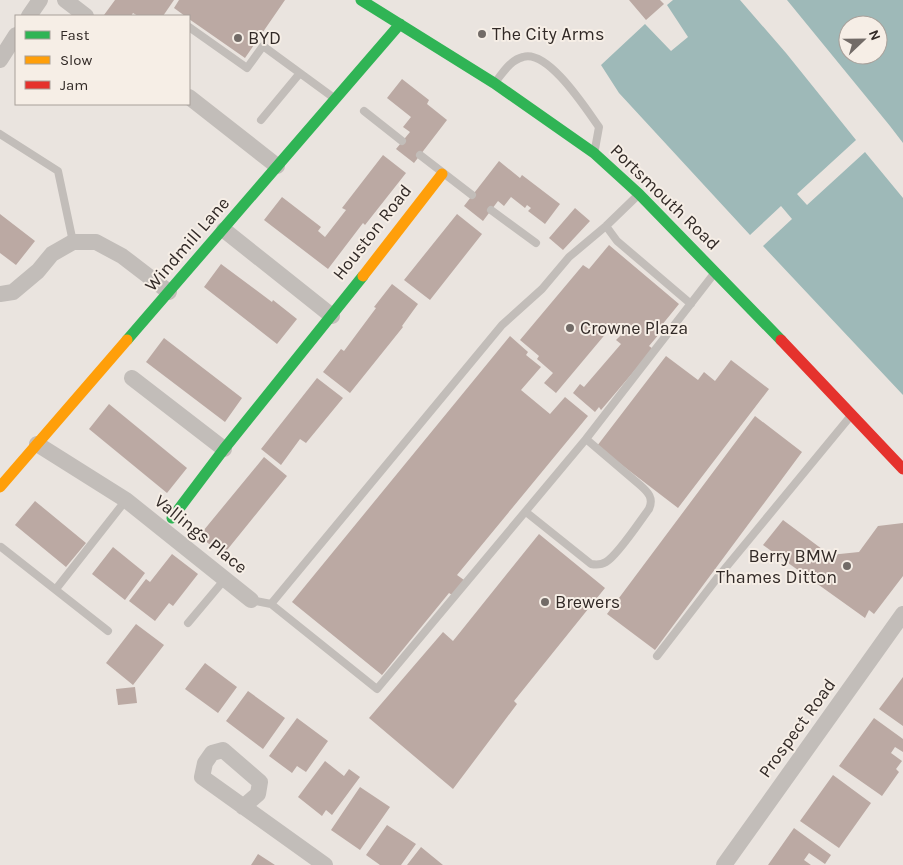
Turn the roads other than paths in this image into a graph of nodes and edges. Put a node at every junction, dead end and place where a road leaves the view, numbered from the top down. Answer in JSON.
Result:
{"nodes":[{"id":1,"x":40,"y":0,"type":"edge"},
{"id":2,"x":65,"y":0,"type":"edge"},
{"id":3,"x":361,"y":0,"type":"edge"},
{"id":4,"x":30,"y":15,"type":"edge"},
{"id":5,"x":85,"y":15,"type":"edge"},
{"id":6,"x":400,"y":24,"type":"junction"},
{"id":7,"x":190,"y":28,"type":"edge"},
{"id":8,"x":15,"y":38,"type":"edge"},
{"id":9,"x":0,"y":60,"type":"edge"},
{"id":10,"x":300,"y":73,"type":"junction"},
{"id":11,"x":494,"y":83,"type":"junction"},
{"id":12,"x":190,"y":98,"type":"edge"},
{"id":13,"x":336,"y":100,"type":"junction"},
{"id":14,"x":364,"y":112,"type":"dead end"},
{"id":15,"x":261,"y":120,"type":"dead end"},
{"id":16,"x":0,"y":134,"type":"edge"},
{"id":17,"x":402,"y":141,"type":"dead end"},
{"id":18,"x":594,"y":153,"type":"junction"},
{"id":19,"x":420,"y":155,"type":"dead end"},
{"id":20,"x":278,"y":166,"type":"junction"},
{"id":21,"x":442,"y":174,"type":"junction"},
{"id":22,"x":639,"y":194,"type":"junction"},
{"id":23,"x":472,"y":196,"type":"dead end"},
{"id":24,"x":491,"y":210,"type":"dead end"},
{"id":25,"x":606,"y":226,"type":"junction"},
{"id":26,"x":224,"y":230,"type":"junction"},
{"id":27,"x":73,"y":242,"type":"junction"},
{"id":28,"x":536,"y":243,"type":"dead end"},
{"id":29,"x":716,"y":272,"type":"junction"},
{"id":30,"x":169,"y":292,"type":"junction"},
{"id":31,"x":0,"y":294,"type":"edge"},
{"id":32,"x":691,"y":304,"type":"junction"},
{"id":33,"x":332,"y":316,"type":"junction"},
{"id":34,"x":132,"y":378,"type":"dead end"},
{"id":35,"x":852,"y":416,"type":"junction"},
{"id":36,"x":586,"y":439,"type":"junction"},
{"id":37,"x":37,"y":444,"type":"junction"},
{"id":38,"x":224,"y":449,"type":"junction"},
{"id":39,"x":903,"y":469,"type":"edge"},
{"id":40,"x":0,"y":487,"type":"edge"},
{"id":41,"x":126,"y":500,"type":"junction"},
{"id":42,"x":526,"y":512,"type":"junction"},
{"id":43,"x":172,"y":518,"type":"dead end"},
{"id":44,"x":1,"y":547,"type":"dead end"},
{"id":45,"x":225,"y":579,"type":"junction"},
{"id":46,"x":56,"y":589,"type":"junction"},
{"id":47,"x":251,"y":600,"type":"joint"},
{"id":48,"x":271,"y":604,"type":"junction"},
{"id":49,"x":903,"y":614,"type":"edge"},
{"id":50,"x":188,"y":623,"type":"dead end"},
{"id":51,"x":108,"y":631,"type":"dead end"},
{"id":52,"x":657,"y":656,"type":"dead end"},
{"id":53,"x":243,"y":806,"type":"dead end"},
{"id":54,"x":324,"y":865,"type":"edge"},
{"id":55,"x":724,"y":865,"type":"edge"}],
"edges":[{"from":1,"to":4,"type":"street"},
{"from":2,"to":5,"type":"street"},
{"from":3,"to":6,"type":"street","name":"Portsmouth Road"},
{"from":6,"to":11,"type":"street","name":"Portsmouth Road"},
{"from":6,"to":13,"type":"street","name":"Windmill Lane"},
{"from":7,"to":10,"type":"lane"},
{"from":8,"to":9,"type":"street"},
{"from":10,"to":13,"type":"lane"},
{"from":10,"to":15,"type":"lane"},
{"from":11,"to":18,"type":"street","name":"Portsmouth Road"},
{"from":11,"to":18,"type":"lane"},
{"from":12,"to":20,"type":"street"},
{"from":13,"to":20,"type":"street","name":"Windmill Lane"},
{"from":14,"to":17,"type":"lane"},
{"from":16,"to":27,"type":"lane"},
{"from":18,"to":22,"type":"street","name":"Portsmouth Road"},
{"from":19,"to":21,"type":"lane"},
{"from":20,"to":26,"type":"street","name":"Windmill Lane"},
{"from":21,"to":23,"type":"lane"},
{"from":21,"to":33,"type":"street","name":"Houston Road"},
{"from":22,"to":25,"type":"lane"},
{"from":22,"to":29,"type":"street","name":"Portsmouth Road"},
{"from":24,"to":28,"type":"lane"},
{"from":25,"to":32,"type":"lane"},
{"from":25,"to":48,"type":"lane"},
{"from":26,"to":30,"type":"street","name":"Windmill Lane"},
{"from":26,"to":33,"type":"street"},
{"from":27,"to":30,"type":"street"},
{"from":27,"to":31,"type":"street"},
{"from":29,"to":32,"type":"lane"},
{"from":29,"to":35,"type":"street","name":"Portsmouth Road"},
{"from":30,"to":37,"type":"street","name":"Windmill Lane"},
{"from":32,"to":36,"type":"lane"},
{"from":33,"to":38,"type":"street","name":"Houston Road"},
{"from":34,"to":38,"type":"street"},
{"from":35,"to":39,"type":"street","name":"Portsmouth Road"},
{"from":35,"to":52,"type":"lane"},
{"from":36,"to":42,"type":"lane"},
{"from":36,"to":42,"type":"lane"},
{"from":37,"to":40,"type":"street","name":"Windmill Lane"},
{"from":37,"to":41,"type":"street","name":"Vallings Place"},
{"from":38,"to":43,"type":"street","name":"Houston Road"},
{"from":41,"to":45,"type":"street","name":"Vallings Place"},
{"from":41,"to":46,"type":"lane","name":"Vallings Place"},
{"from":42,"to":48,"type":"lane"},
{"from":44,"to":46,"type":"lane"},
{"from":45,"to":47,"type":"street","name":"Vallings Place"},
{"from":45,"to":50,"type":"lane"},
{"from":46,"to":51,"type":"lane"},
{"from":47,"to":48,"type":"lane"},
{"from":49,"to":55,"type":"street","name":"Prospect Road"},
{"from":53,"to":54,"type":"street"}]}
